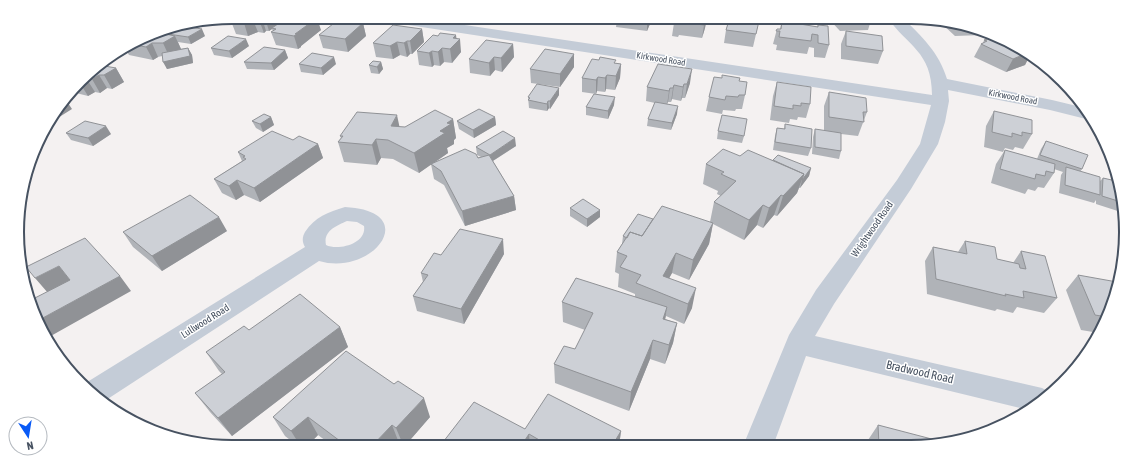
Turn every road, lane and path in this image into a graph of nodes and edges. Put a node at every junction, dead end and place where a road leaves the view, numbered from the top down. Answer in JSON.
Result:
{"nodes":[{"id":1,"x":434,"y":24,"type":"edge"},
{"id":2,"x":901,"y":24,"type":"edge"},
{"id":3,"x":940,"y":92,"type":"junction"},
{"id":4,"x":1082,"y":113,"type":"edge"},
{"id":5,"x":318,"y":250,"type":"dead end"},
{"id":6,"x":798,"y":343,"type":"junction"},
{"id":7,"x":97,"y":390,"type":"edge"},
{"id":8,"x":1035,"y":399,"type":"edge"},
{"id":9,"x":760,"y":440,"type":"edge"}],
"edges":[{"from":1,"to":3,"type":"street","name":"Kirkwood Road"},
{"from":2,"to":3,"type":"street"},
{"from":3,"to":4,"type":"street","name":"Kirkwood Road"},
{"from":3,"to":6,"type":"street","name":"Wrightwood Road"},
{"from":5,"to":7,"type":"street","name":"Lullwood Road"},
{"from":6,"to":8,"type":"street","name":"Bradwood Road"},
{"from":6,"to":9,"type":"street","name":"Wrightwood Road"}]}
